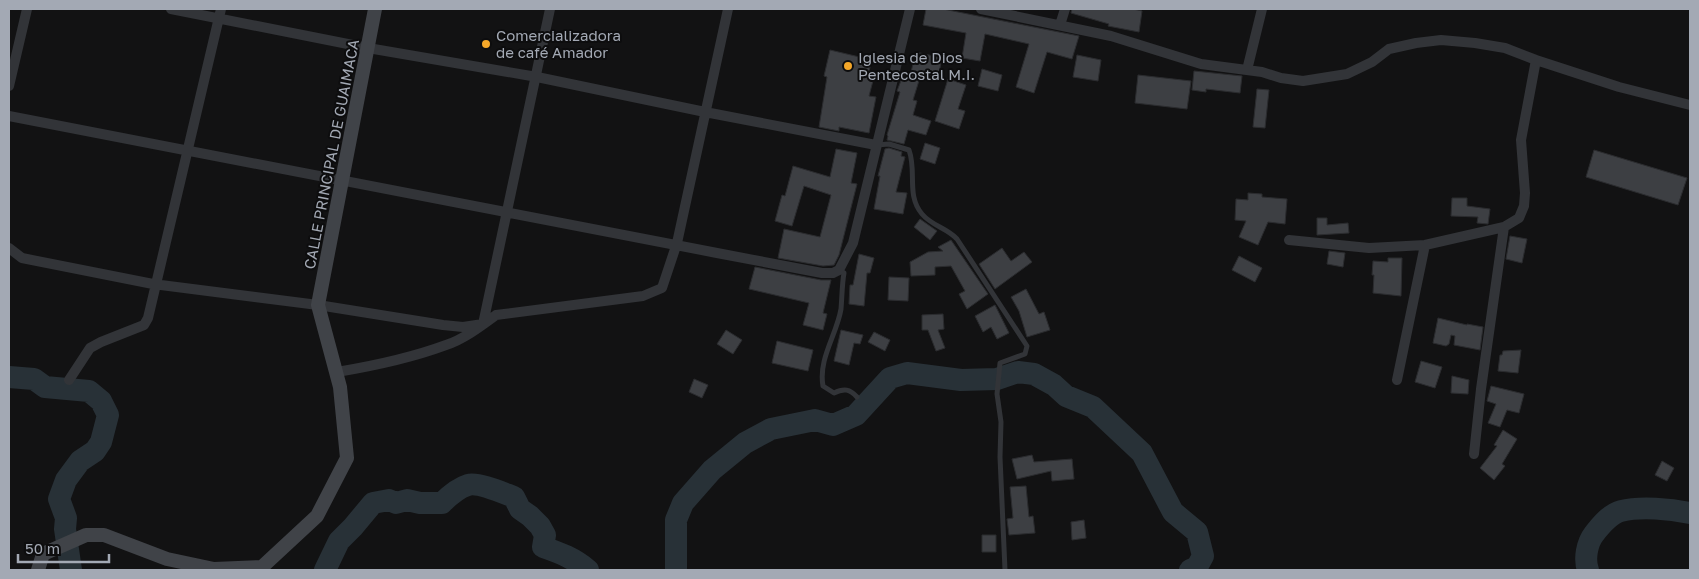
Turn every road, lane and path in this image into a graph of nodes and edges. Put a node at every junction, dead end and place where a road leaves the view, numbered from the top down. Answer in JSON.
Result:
{"nodes":[{"id":1,"x":28,"y":9,"type":"edge"},
{"id":2,"x":171,"y":9,"type":"edge"},
{"id":3,"x":375,"y":9,"type":"edge"},
{"id":4,"x":550,"y":9,"type":"edge"},
{"id":5,"x":728,"y":9,"type":"edge"},
{"id":6,"x":910,"y":9,"type":"edge"},
{"id":7,"x":981,"y":9,"type":"edge"},
{"id":8,"x":1065,"y":9,"type":"edge"},
{"id":9,"x":1262,"y":9,"type":"edge"},
{"id":10,"x":220,"y":14,"type":"edge"},
{"id":11,"x":1060,"y":25,"type":"junction"},
{"id":12,"x":368,"y":48,"type":"junction"},
{"id":13,"x":1536,"y":60,"type":"junction"},
{"id":14,"x":1247,"y":70,"type":"junction"},
{"id":15,"x":537,"y":77,"type":"junction"},
{"id":16,"x":9,"y":86,"type":"edge"},
{"id":17,"x":1690,"y":105,"type":"edge"},
{"id":18,"x":705,"y":112,"type":"junction"},
{"id":19,"x":9,"y":116,"type":"edge"},
{"id":20,"x":876,"y":145,"type":"junction"},
{"id":21,"x":187,"y":150,"type":"junction"},
{"id":22,"x":342,"y":180,"type":"junction"},
{"id":23,"x":507,"y":212,"type":"junction"},
{"id":24,"x":1504,"y":227,"type":"junction"},
{"id":25,"x":1289,"y":240,"type":"dead end"},
{"id":26,"x":676,"y":245,"type":"junction"},
{"id":27,"x":1425,"y":245,"type":"junction"},
{"id":28,"x":9,"y":248,"type":"edge"},
{"id":29,"x":839,"y":270,"type":"junction"},
{"id":30,"x":156,"y":285,"type":"junction"},
{"id":31,"x":318,"y":305,"type":"junction"},
{"id":32,"x":483,"y":324,"type":"junction"},
{"id":33,"x":337,"y":372,"type":"junction"},
{"id":34,"x":69,"y":380,"type":"dead end"},
{"id":35,"x":1398,"y":380,"type":"dead end"},
{"id":36,"x":857,"y":396,"type":"dead end"},
{"id":37,"x":1474,"y":454,"type":"dead end"},
{"id":38,"x":38,"y":570,"type":"edge"},
{"id":39,"x":1005,"y":570,"type":"edge"}],
"edges":[{"from":1,"to":16,"type":"street"},
{"from":2,"to":10,"type":"street"},
{"from":3,"to":12,"type":"street","name":"CALLE PRINCIPAL DE GUAIMACA"},
{"from":4,"to":15,"type":"street"},
{"from":5,"to":18,"type":"street"},
{"from":6,"to":20,"type":"street"},
{"from":7,"to":11,"type":"street"},
{"from":8,"to":11,"type":"street"},
{"from":9,"to":14,"type":"street"},
{"from":10,"to":12,"type":"street"},
{"from":10,"to":21,"type":"street"},
{"from":11,"to":14,"type":"street"},
{"from":12,"to":15,"type":"street"},
{"from":12,"to":22,"type":"street","name":"CALLE PRINCIPAL DE GUAIMACA"},
{"from":13,"to":14,"type":"street"},
{"from":13,"to":17,"type":"street"},
{"from":13,"to":24,"type":"street"},
{"from":15,"to":18,"type":"street"},
{"from":15,"to":23,"type":"street"},
{"from":18,"to":20,"type":"street"},
{"from":18,"to":26,"type":"street"},
{"from":19,"to":21,"type":"street"},
{"from":20,"to":29,"type":"street"},
{"from":20,"to":39,"type":"lane"},
{"from":21,"to":22,"type":"street"},
{"from":21,"to":30,"type":"street"},
{"from":22,"to":23,"type":"street"},
{"from":22,"to":31,"type":"street","name":"CALLE PRINCIPAL DE GUAIMACA"},
{"from":23,"to":26,"type":"street"},
{"from":23,"to":32,"type":"street"},
{"from":24,"to":27,"type":"street"},
{"from":24,"to":37,"type":"street"},
{"from":25,"to":27,"type":"street"},
{"from":26,"to":29,"type":"street"},
{"from":26,"to":32,"type":"street"},
{"from":27,"to":35,"type":"street"},
{"from":28,"to":30,"type":"street"},
{"from":29,"to":36,"type":"lane"},
{"from":30,"to":31,"type":"street"},
{"from":30,"to":34,"type":"street"},
{"from":31,"to":32,"type":"street"},
{"from":31,"to":33,"type":"street"},
{"from":32,"to":33,"type":"street"},
{"from":33,"to":38,"type":"street"}]}
